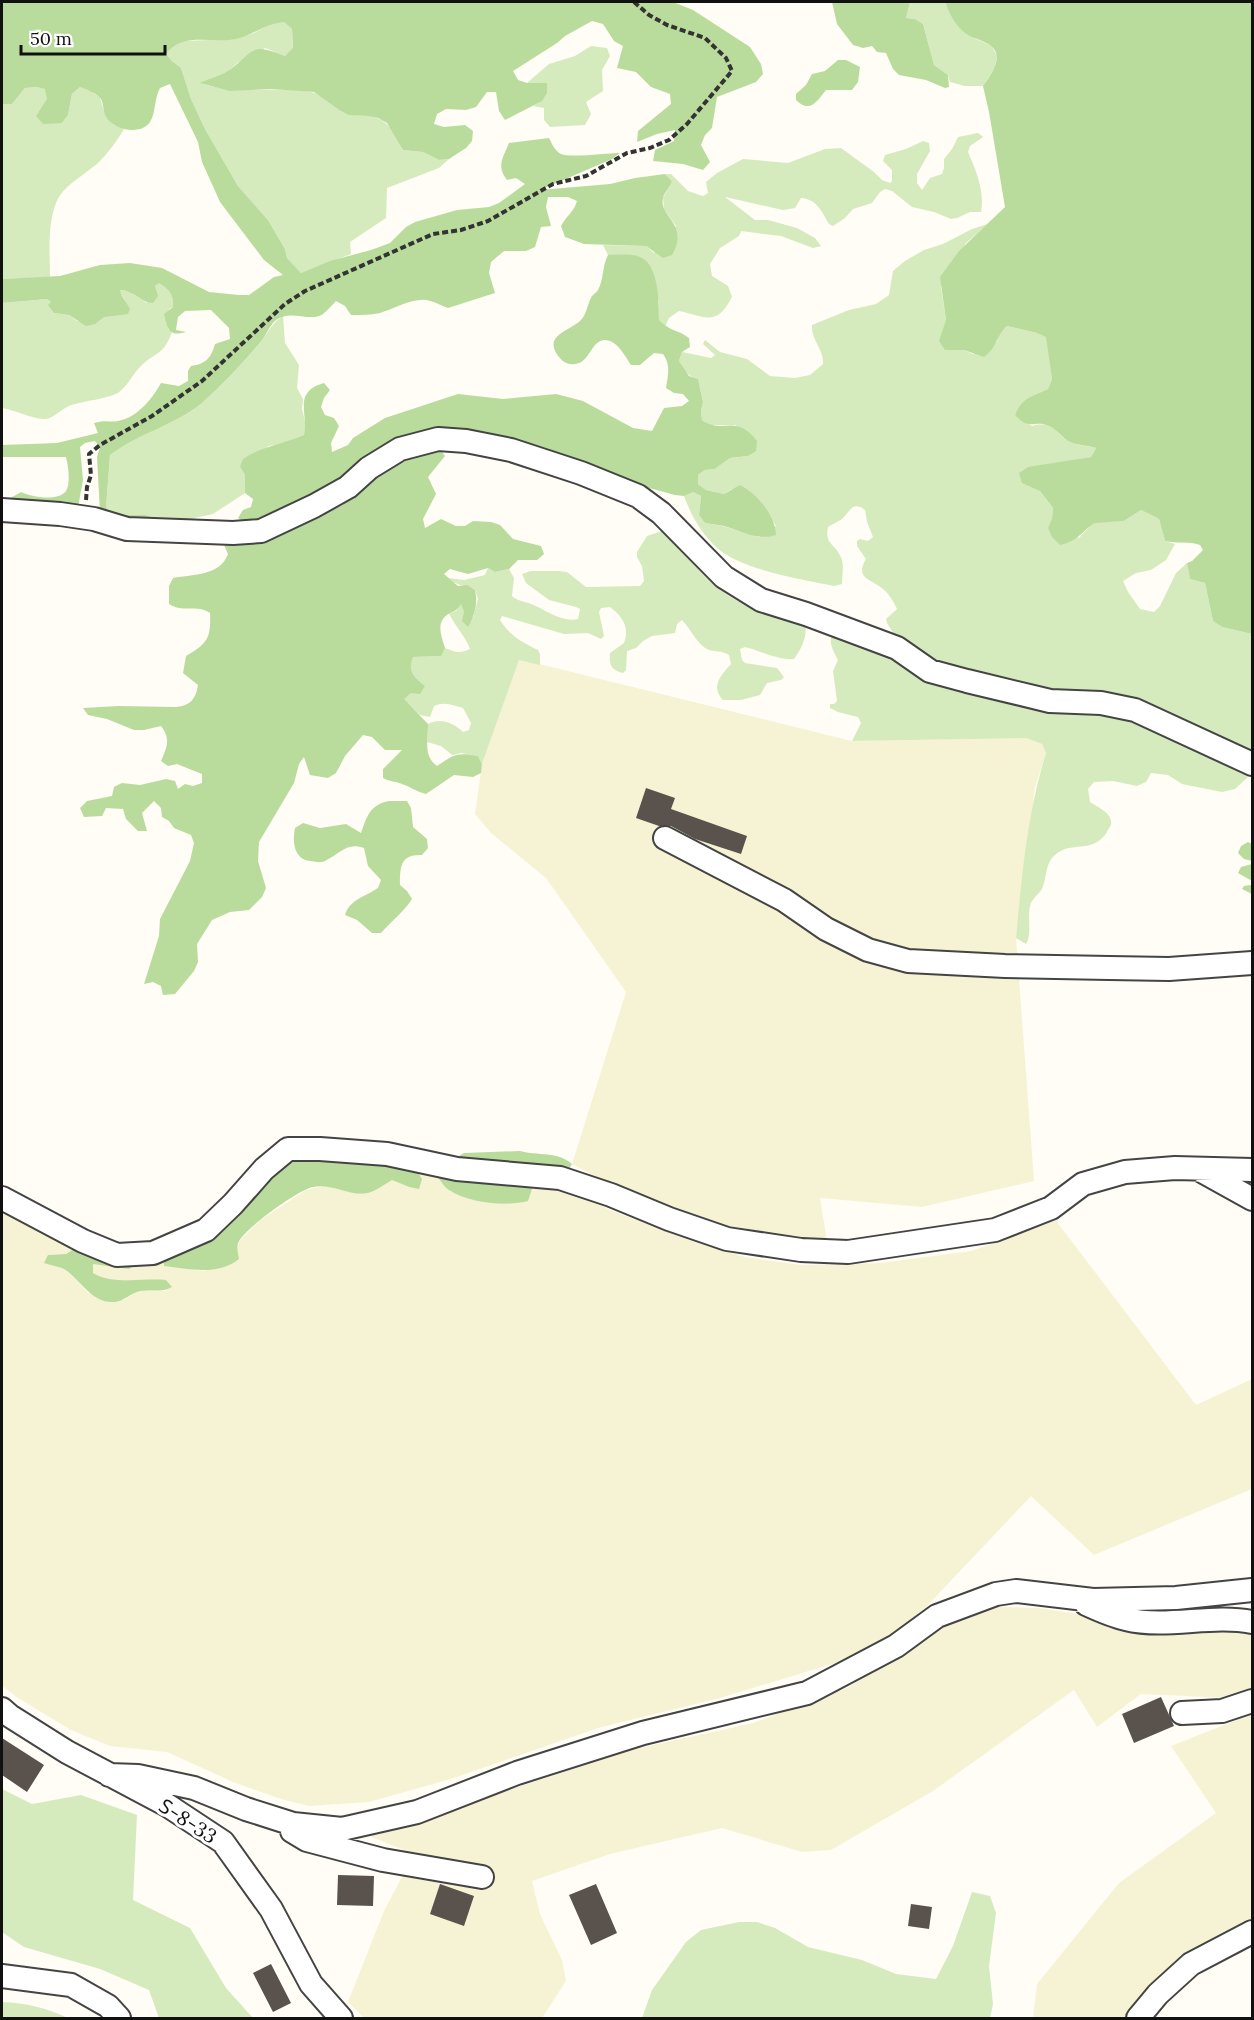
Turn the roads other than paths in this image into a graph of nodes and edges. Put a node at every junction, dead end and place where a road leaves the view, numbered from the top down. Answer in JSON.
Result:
{"nodes":[{"id":1,"x":2,"y":510,"type":"edge"},
{"id":2,"x":1252,"y":764,"type":"edge"},
{"id":3,"x":665,"y":838,"type":"dead end"},
{"id":4,"x":1252,"y":963,"type":"edge"},
{"id":5,"x":1197,"y":1168,"type":"junction"},
{"id":6,"x":1252,"y":1170,"type":"edge"},
{"id":7,"x":1250,"y":1196,"type":"edge"},
{"id":8,"x":2,"y":1198,"type":"edge"},
{"id":9,"x":1252,"y":1590,"type":"edge"},
{"id":10,"x":1074,"y":1598,"type":"junction"},
{"id":11,"x":1252,"y":1623,"type":"edge"},
{"id":12,"x":1252,"y":1701,"type":"edge"},
{"id":13,"x":2,"y":1709,"type":"edge"},
{"id":14,"x":1182,"y":1713,"type":"dead end"},
{"id":15,"x":109,"y":1775,"type":"junction"},
{"id":16,"x":268,"y":1816,"type":"junction"},
{"id":17,"x":482,"y":1877,"type":"dead end"},
{"id":18,"x":1252,"y":1932,"type":"edge"},
{"id":19,"x":2,"y":1976,"type":"edge"},
{"id":20,"x":119,"y":2019,"type":"edge"},
{"id":21,"x":341,"y":2019,"type":"edge"},
{"id":22,"x":1138,"y":2019,"type":"edge"}],
"edges":[{"from":1,"to":2,"type":"street"},
{"from":3,"to":4,"type":"street"},
{"from":5,"to":6,"type":"street"},
{"from":5,"to":7,"type":"street"},
{"from":5,"to":8,"type":"street"},
{"from":9,"to":10,"type":"street"},
{"from":10,"to":11,"type":"street"},
{"from":10,"to":16,"type":"street"},
{"from":12,"to":14,"type":"street"},
{"from":13,"to":15,"type":"street","name":"Տ-8-33","number":"Տ-8-33"},
{"from":15,"to":16,"type":"street"},
{"from":15,"to":21,"type":"street","name":"Տ-8-33","number":"Տ-8-33"},
{"from":16,"to":17,"type":"street"},
{"from":18,"to":22,"type":"street"},
{"from":19,"to":20,"type":"street"}]}
